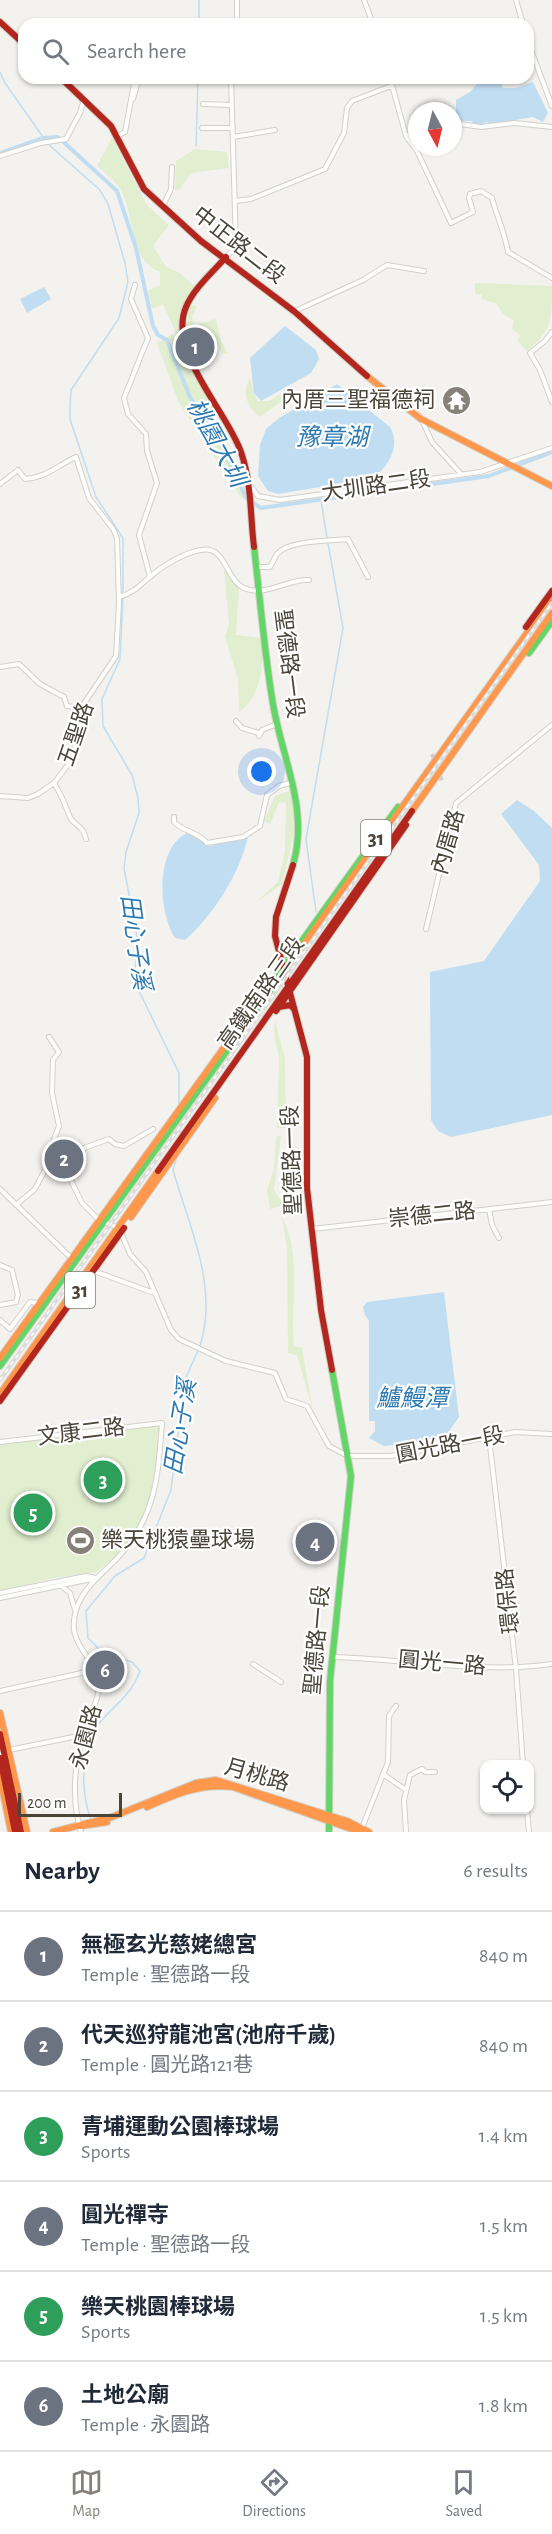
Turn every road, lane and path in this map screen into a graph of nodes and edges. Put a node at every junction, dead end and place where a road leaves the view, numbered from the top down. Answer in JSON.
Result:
{"nodes":[{"id":1,"x":237,"y":0,"type":"edge"},
{"id":2,"x":364,"y":0,"type":"edge"},
{"id":3,"x":516,"y":0,"type":"edge"},
{"id":4,"x":237,"y":18,"type":"edge"},
{"id":5,"x":371,"y":18,"type":"edge"},
{"id":6,"x":521,"y":18,"type":"edge"},
{"id":7,"x":0,"y":22,"type":"edge"},
{"id":8,"x":18,"y":38,"type":"edge"},
{"id":9,"x":534,"y":58,"type":"edge"},
{"id":10,"x":68,"y":84,"type":"edge"},
{"id":11,"x":136,"y":84,"type":"edge"},
{"id":12,"x":136,"y":84,"type":"edge"},
{"id":13,"x":231,"y":84,"type":"edge"},
{"id":14,"x":391,"y":86,"type":"joint"},
{"id":15,"x":84,"y":99,"type":"junction"},
{"id":16,"x":133,"y":99,"type":"dead end"},
{"id":17,"x":202,"y":104,"type":"dead end"},
{"id":18,"x":231,"y":105,"type":"junction"},
{"id":19,"x":552,"y":106,"type":"edge"},
{"id":20,"x":462,"y":124,"type":"edge"},
{"id":21,"x":552,"y":127,"type":"edge"},
{"id":22,"x":201,"y":128,"type":"dead end"},
{"id":23,"x":233,"y":128,"type":"junction"},
{"id":24,"x":275,"y":130,"type":"dead end"},
{"id":25,"x":117,"y":136,"type":"junction"},
{"id":26,"x":406,"y":136,"type":"joint"},
{"id":27,"x":233,"y":137,"type":"junction"},
{"id":28,"x":0,"y":156,"type":"edge"},
{"id":29,"x":172,"y":167,"type":"dead end"},
{"id":30,"x":235,"y":201,"type":"junction"},
{"id":31,"x":163,"y":206,"type":"junction"},
{"id":32,"x":226,"y":257,"type":"junction"},
{"id":33,"x":424,"y":271,"type":"dead end"},
{"id":34,"x":552,"y":278,"type":"edge"},
{"id":35,"x":135,"y":285,"type":"dead end"},
{"id":36,"x":293,"y":312,"type":"junction"},
{"id":37,"x":552,"y":332,"type":"edge"},
{"id":38,"x":552,"y":402,"type":"edge"},
{"id":39,"x":421,"y":419,"type":"junction"},
{"id":40,"x":552,"y":448,"type":"edge"},
{"id":41,"x":510,"y":464,"type":"junction"},
{"id":42,"x":461,"y":475,"type":"junction"},
{"id":43,"x":0,"y":484,"type":"edge"},
{"id":44,"x":552,"y":486,"type":"edge"},
{"id":45,"x":250,"y":488,"type":"junction"},
{"id":46,"x":258,"y":567,"type":"junction"},
{"id":47,"x":150,"y":577,"type":"junction"},
{"id":48,"x":368,"y":577,"type":"dead end"},
{"id":49,"x":309,"y":580,"type":"dead end"},
{"id":50,"x":261,"y":590,"type":"junction"},
{"id":51,"x":552,"y":591,"type":"edge"},
{"id":52,"x":119,"y":597,"type":"junction"},
{"id":53,"x":552,"y":598,"type":"edge"},
{"id":54,"x":552,"y":613,"type":"edge"},
{"id":55,"x":552,"y":621,"type":"edge"},
{"id":56,"x":522,"y":656,"type":"junction"},
{"id":57,"x":0,"y":667,"type":"edge"},
{"id":58,"x":517,"y":669,"type":"junction"},
{"id":59,"x":81,"y":708,"type":"junction"},
{"id":60,"x":236,"y":721,"type":"dead end"},
{"id":61,"x":277,"y":724,"type":"junction"},
{"id":62,"x":552,"y":725,"type":"edge"},
{"id":63,"x":293,"y":782,"type":"junction"},
{"id":64,"x":54,"y":783,"type":"junction"},
{"id":65,"x":0,"y":796,"type":"edge"},
{"id":66,"x":174,"y":817,"type":"dead end"},
{"id":67,"x":86,"y":839,"type":"dead end"},
{"id":68,"x":377,"y":867,"type":"junction"},
{"id":69,"x":361,"y":881,"type":"junction"},
{"id":70,"x":426,"y":929,"type":"dead end"},
{"id":71,"x":279,"y":949,"type":"junction"},
{"id":72,"x":295,"y":950,"type":"junction"},
{"id":73,"x":292,"y":963,"type":"junction"},
{"id":74,"x":302,"y":966,"type":"junction"},
{"id":75,"x":284,"y":970,"type":"junction"},
{"id":76,"x":274,"y":988,"type":"junction"},
{"id":77,"x":287,"y":990,"type":"junction"},
{"id":78,"x":278,"y":1007,"type":"junction"},
{"id":79,"x":294,"y":1009,"type":"junction"},
{"id":80,"x":49,"y":1037,"type":"dead end"},
{"id":81,"x":199,"y":1084,"type":"junction"},
{"id":82,"x":204,"y":1111,"type":"junction"},
{"id":83,"x":153,"y":1129,"type":"dead end"},
{"id":84,"x":65,"y":1166,"type":"junction"},
{"id":85,"x":0,"y":1189,"type":"edge"},
{"id":86,"x":552,"y":1202,"type":"edge"},
{"id":87,"x":16,"y":1205,"type":"junction"},
{"id":88,"x":489,"y":1209,"type":"junction"},
{"id":89,"x":102,"y":1220,"type":"junction"},
{"id":90,"x":120,"y":1229,"type":"junction"},
{"id":91,"x":312,"y":1229,"type":"junction"},
{"id":92,"x":499,"y":1238,"type":"dead end"},
{"id":93,"x":71,"y":1258,"type":"junction"},
{"id":94,"x":0,"y":1265,"type":"edge"},
{"id":95,"x":94,"y":1271,"type":"junction"},
{"id":96,"x":53,"y":1291,"type":"junction"},
{"id":97,"x":154,"y":1293,"type":"junction"},
{"id":98,"x":75,"y":1298,"type":"junction"},
{"id":99,"x":0,"y":1299,"type":"edge"},
{"id":100,"x":39,"y":1303,"type":"junction"},
{"id":101,"x":0,"y":1305,"type":"edge"},
{"id":102,"x":58,"y":1314,"type":"junction"},
{"id":103,"x":0,"y":1320,"type":"edge"},
{"id":104,"x":0,"y":1358,"type":"edge"},
{"id":105,"x":0,"y":1366,"type":"edge"},
{"id":106,"x":0,"y":1394,"type":"edge"},
{"id":107,"x":0,"y":1401,"type":"edge"},
{"id":108,"x":552,"y":1434,"type":"edge"},
{"id":109,"x":489,"y":1437,"type":"junction"},
{"id":110,"x":0,"y":1442,"type":"edge"},
{"id":111,"x":348,"y":1456,"type":"junction"},
{"id":112,"x":97,"y":1578,"type":"junction"},
{"id":113,"x":55,"y":1581,"type":"junction"},
{"id":114,"x":60,"y":1585,"type":"junction"},
{"id":115,"x":0,"y":1593,"type":"edge"},
{"id":116,"x":0,"y":1598,"type":"edge"},
{"id":117,"x":76,"y":1612,"type":"junction"},
{"id":118,"x":332,"y":1657,"type":"junction"},
{"id":119,"x":253,"y":1664,"type":"dead end"},
{"id":120,"x":552,"y":1664,"type":"edge"},
{"id":121,"x":516,"y":1669,"type":"junction"},
{"id":122,"x":95,"y":1670,"type":"junction"},
{"id":123,"x":281,"y":1682,"type":"dead end"},
{"id":124,"x":0,"y":1691,"type":"edge"},
{"id":125,"x":396,"y":1706,"type":"dead end"},
{"id":126,"x":0,"y":1713,"type":"edge"},
{"id":127,"x":0,"y":1734,"type":"edge"},
{"id":128,"x":83,"y":1735,"type":"junction"},
{"id":129,"x":3,"y":1753,"type":"edge"},
{"id":130,"x":523,"y":1760,"type":"edge"},
{"id":131,"x":435,"y":1772,"type":"dead end"},
{"id":132,"x":383,"y":1774,"type":"junction"},
{"id":133,"x":0,"y":1777,"type":"edge"},
{"id":134,"x":406,"y":1790,"type":"junction"},
{"id":135,"x":527,"y":1814,"type":"edge"},
{"id":136,"x":328,"y":1817,"type":"junction"},
{"id":137,"x":83,"y":1827,"type":"edge"},
{"id":138,"x":361,"y":1830,"type":"edge"},
{"id":139,"x":13,"y":1832,"type":"edge"},
{"id":140,"x":21,"y":1832,"type":"edge"},
{"id":141,"x":27,"y":1832,"type":"edge"},
{"id":142,"x":54,"y":1832,"type":"edge"},
{"id":143,"x":329,"y":1832,"type":"edge"},
{"id":144,"x":369,"y":1832,"type":"edge"},
{"id":145,"x":406,"y":1832,"type":"edge"},
{"id":146,"x":529,"y":1832,"type":"edge"}],
"edges":[{"from":1,"to":4,"type":"street"},
{"from":2,"to":5,"type":"street"},
{"from":3,"to":6,"type":"street"},
{"from":7,"to":8,"type":"main road"},
{"from":9,"to":19,"type":"street"},
{"from":10,"to":15,"type":"main road","name":"中正路二段"},
{"from":11,"to":16,"type":"street"},
{"from":12,"to":25,"type":"street"},
{"from":13,"to":18,"type":"street"},
{"from":14,"to":26,"type":"street"},
{"from":14,"to":30,"type":"street"},
{"from":15,"to":25,"type":"main road","name":"中正路二段"},
{"from":15,"to":28,"type":"street"},
{"from":17,"to":18,"type":"street"},
{"from":18,"to":23,"type":"street"},
{"from":20,"to":21,"type":"street"},
{"from":22,"to":23,"type":"street"},
{"from":23,"to":27,"type":"street"},
{"from":24,"to":27,"type":"street"},
{"from":25,"to":31,"type":"main road","name":"中正路二段"},
{"from":26,"to":34,"type":"street"},
{"from":27,"to":30,"type":"street"},
{"from":29,"to":31,"type":"street"},
{"from":30,"to":32,"type":"street"},
{"from":31,"to":32,"type":"main road","name":"中正路二段"},
{"from":32,"to":36,"type":"main road","name":"中正路二段"},
{"from":32,"to":45,"type":"main road"},
{"from":33,"to":36,"type":"street"},
{"from":35,"to":47,"type":"street"},
{"from":36,"to":39,"type":"main road","name":"中正路二段"},
{"from":37,"to":38,"type":"street"},
{"from":39,"to":41,"type":"main road","name":"中正路二段"},
{"from":39,"to":42,"type":"street"},
{"from":40,"to":41,"type":"street","name":"大圳路二段"},
{"from":41,"to":42,"type":"street","name":"大圳路二段"},
{"from":41,"to":44,"type":"main road","name":"中正路二段"},
{"from":42,"to":45,"type":"street","name":"大圳路二段"},
{"from":43,"to":52,"type":"street","name":"五聖路"},
{"from":45,"to":46,"type":"main road","name":"聖德路一段"},
{"from":46,"to":48,"type":"street"},
{"from":46,"to":50,"type":"main road","name":"聖德路一段"},
{"from":47,"to":50,"type":"street"},
{"from":47,"to":52,"type":"street"},
{"from":49,"to":50,"type":"street"},
{"from":50,"to":61,"type":"main road","name":"聖德路一段"},
{"from":51,"to":72,"type":"main road","name":"高鐵南路三段","number":"31"},
{"from":52,"to":59,"type":"street","name":"五聖路"},
{"from":53,"to":73,"type":"main road","name":"高鐵南路三段","number":"31"},
{"from":54,"to":56,"type":"main road","name":"高鐵南路三段","number":"31"},
{"from":55,"to":58,"type":"main road","name":"高鐵南路三段","number":"31"},
{"from":56,"to":58,"type":"main road"},
{"from":56,"to":69,"type":"main road","name":"高鐵南路三段","number":"31"},
{"from":57,"to":59,"type":"street"},
{"from":58,"to":68,"type":"main road","name":"高鐵南路三段","number":"31"},
{"from":59,"to":64,"type":"street","name":"五聖路"},
{"from":60,"to":61,"type":"street"},
{"from":61,"to":63,"type":"main road","name":"聖德路一段"},
{"from":62,"to":70,"type":"street","name":"內厝路"},
{"from":63,"to":66,"type":"street"},
{"from":63,"to":71,"type":"main road","name":"聖德路一段"},
{"from":64,"to":65,"type":"street","name":"五聖路"},
{"from":64,"to":67,"type":"street"},
{"from":68,"to":69,"type":"main road"},
{"from":68,"to":77,"type":"main road","name":"高鐵南路三段","number":"31"},
{"from":69,"to":74,"type":"main road","name":"高鐵南路三段","number":"31"},
{"from":71,"to":72,"type":"main road"},
{"from":71,"to":75,"type":"main road","name":"聖德路一段"},
{"from":72,"to":75,"type":"main road","name":"高鐵南路三段","number":"31"},
{"from":73,"to":74,"type":"main road"},
{"from":73,"to":75,"type":"main road","name":"高鐵南路三段","number":"31"},
{"from":74,"to":77,"type":"main road","name":"高鐵南路三段","number":"31"},
{"from":75,"to":76,"type":"main road","name":"高鐵南路三段","number":"31"},
{"from":75,"to":77,"type":"main road","name":"聖德路一段"},
{"from":75,"to":81,"type":"main road","name":"高鐵南路三段","number":"31"},
{"from":76,"to":77,"type":"main road"},
{"from":76,"to":81,"type":"main road","name":"高鐵南路三段","number":"31"},
{"from":77,"to":78,"type":"main road","name":"高鐵南路三段","number":"31"},
{"from":77,"to":79,"type":"main road","name":"聖德路一段"},
{"from":77,"to":82,"type":"main road","name":"高鐵南路三段","number":"31"},
{"from":78,"to":79,"type":"main road"},
{"from":78,"to":82,"type":"main road","name":"高鐵南路三段","number":"31"},
{"from":79,"to":91,"type":"main road","name":"聖德路一段"},
{"from":80,"to":84,"type":"street"},
{"from":81,"to":89,"type":"main road","name":"高鐵南路三段","number":"31"},
{"from":82,"to":90,"type":"main road","name":"高鐵南路三段","number":"31"},
{"from":83,"to":84,"type":"street"},
{"from":84,"to":87,"type":"street"},
{"from":84,"to":89,"type":"street"},
{"from":85,"to":87,"type":"street"},
{"from":86,"to":88,"type":"street","name":"崇德二路"},
{"from":87,"to":93,"type":"street"},
{"from":88,"to":91,"type":"street","name":"崇德二路"},
{"from":88,"to":92,"type":"street"},
{"from":89,"to":90,"type":"street"},
{"from":89,"to":93,"type":"main road","name":"高鐵南路三段","number":"31"},
{"from":89,"to":96,"type":"main road","name":"高鐵南路三段","number":"31"},
{"from":90,"to":95,"type":"main road","name":"高鐵南路三段","number":"31"},
{"from":90,"to":97,"type":"street"},
{"from":90,"to":102,"type":"main road","name":"高鐵南路三段","number":"31"},
{"from":91,"to":111,"type":"main road","name":"聖德路一段"},
{"from":93,"to":100,"type":"main road","name":"高鐵南路三段","number":"31"},
{"from":94,"to":101,"type":"street"},
{"from":95,"to":97,"type":"street"},
{"from":95,"to":98,"type":"main road","name":"高鐵南路三段","number":"31"},
{"from":96,"to":100,"type":"main road"},
{"from":96,"to":105,"type":"main road","name":"高鐵南路三段","number":"31"},
{"from":97,"to":111,"type":"street"},
{"from":98,"to":102,"type":"main road"},
{"from":98,"to":107,"type":"main road","name":"高鐵南路三段","number":"31"},
{"from":99,"to":101,"type":"street"},
{"from":100,"to":103,"type":"street"},
{"from":100,"to":104,"type":"main road","name":"高鐵南路三段","number":"31"},
{"from":102,"to":106,"type":"main road","name":"高鐵南路三段","number":"31"},
{"from":108,"to":109,"type":"street","name":"圓光路一段"},
{"from":109,"to":111,"type":"street","name":"圓光路一段"},
{"from":109,"to":121,"type":"street","name":"環保路"},
{"from":110,"to":112,"type":"street","name":"文康二路"},
{"from":111,"to":118,"type":"main road","name":"聖德路一段"},
{"from":112,"to":113,"type":"street"},
{"from":112,"to":114,"type":"street"},
{"from":112,"to":117,"type":"street"},
{"from":113,"to":114,"type":"street"},
{"from":113,"to":115,"type":"street"},
{"from":114,"to":116,"type":"street"},
{"from":114,"to":117,"type":"street"},
{"from":117,"to":122,"type":"street"},
{"from":118,"to":121,"type":"street","name":"圓光一路"},
{"from":118,"to":136,"type":"main road","name":"聖德路一段"},
{"from":119,"to":123,"type":"street"},
{"from":120,"to":121,"type":"street","name":"圓光一路"},
{"from":121,"to":130,"type":"street","name":"環保路"},
{"from":122,"to":124,"type":"street"},
{"from":122,"to":128,"type":"street","name":"永園路"},
{"from":125,"to":132,"type":"street"},
{"from":126,"to":129,"type":"main road"},
{"from":127,"to":129,"type":"main road"},
{"from":128,"to":129,"type":"street"},
{"from":128,"to":137,"type":"street","name":"永園路"},
{"from":129,"to":139,"type":"main road"},
{"from":129,"to":140,"type":"main road"},
{"from":129,"to":141,"type":"main road"},
{"from":131,"to":134,"type":"street"},
{"from":132,"to":134,"type":"street"},
{"from":132,"to":138,"type":"street"},
{"from":133,"to":139,"type":"main road"},
{"from":134,"to":145,"type":"street"},
{"from":135,"to":146,"type":"street"},
{"from":136,"to":137,"type":"main road","name":"月桃路"},
{"from":136,"to":138,"type":"main road","name":"月桃路"},
{"from":136,"to":143,"type":"main road","name":"聖德路一段"},
{"from":137,"to":142,"type":"main road","name":"月桃路"},
{"from":138,"to":144,"type":"main road","name":"月桃路"}]}
